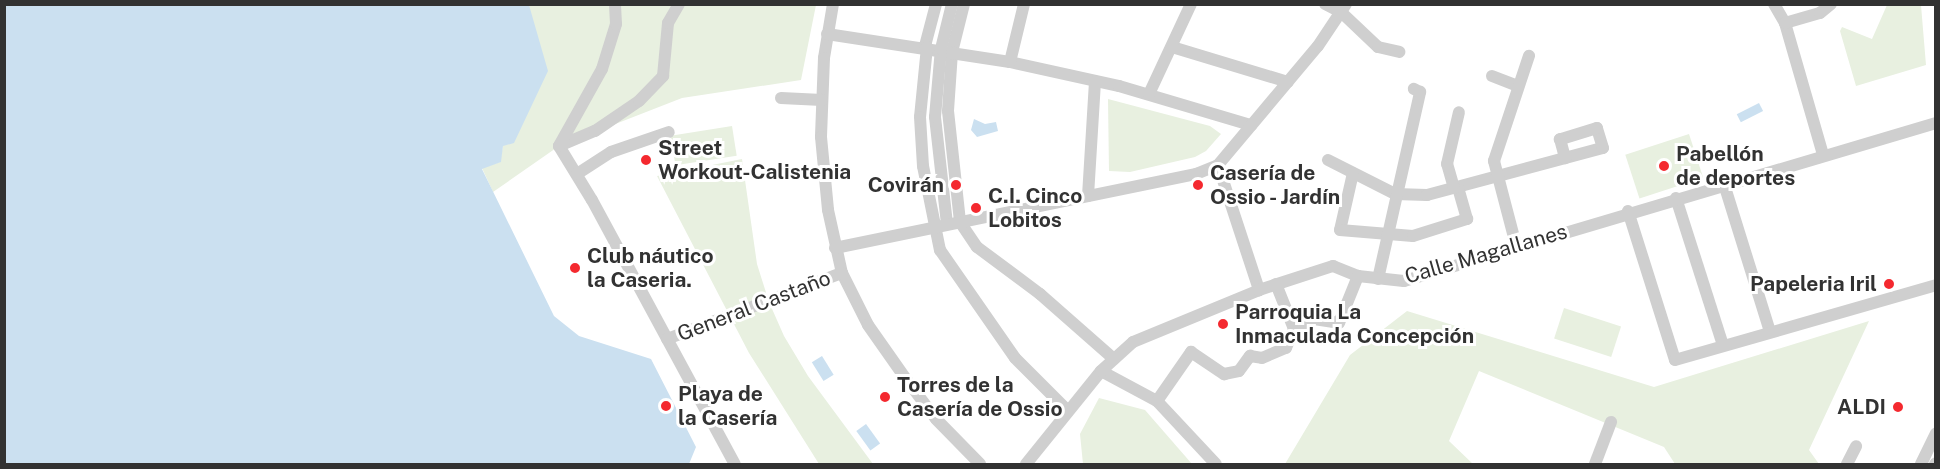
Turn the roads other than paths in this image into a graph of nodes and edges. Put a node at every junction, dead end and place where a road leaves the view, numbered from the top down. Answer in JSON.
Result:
{"nodes":[{"id":1,"x":615,"y":4,"type":"edge"},
{"id":2,"x":679,"y":4,"type":"edge"},
{"id":3,"x":833,"y":4,"type":"edge"},
{"id":4,"x":936,"y":4,"type":"edge"},
{"id":5,"x":952,"y":4,"type":"edge"},
{"id":6,"x":964,"y":4,"type":"edge"},
{"id":7,"x":1024,"y":4,"type":"edge"},
{"id":8,"x":1191,"y":4,"type":"edge"},
{"id":9,"x":1325,"y":4,"type":"edge"},
{"id":10,"x":1774,"y":4,"type":"edge"},
{"id":11,"x":1831,"y":4,"type":"edge"},
{"id":12,"x":1343,"y":8,"type":"edge"},
{"id":13,"x":1785,"y":23,"type":"junction"},
{"id":14,"x":827,"y":34,"type":"junction"},
{"id":15,"x":926,"y":46,"type":"junction"},
{"id":16,"x":1173,"y":47,"type":"junction"},
{"id":17,"x":947,"y":51,"type":"junction"},
{"id":18,"x":1399,"y":52,"type":"dead end"},
{"id":19,"x":1529,"y":56,"type":"dead end"},
{"id":20,"x":1010,"y":62,"type":"junction"},
{"id":21,"x":1492,"y":76,"type":"dead end"},
{"id":22,"x":1095,"y":81,"type":"junction"},
{"id":23,"x":1288,"y":82,"type":"junction"},
{"id":24,"x":1518,"y":86,"type":"junction"},
{"id":25,"x":1417,"y":91,"type":"dead end"},
{"id":26,"x":1149,"y":94,"type":"junction"},
{"id":27,"x":781,"y":98,"type":"dead end"},
{"id":28,"x":822,"y":100,"type":"junction"},
{"id":29,"x":1459,"y":112,"type":"dead end"},
{"id":30,"x":1935,"y":123,"type":"edge"},
{"id":31,"x":1251,"y":125,"type":"junction"},
{"id":32,"x":669,"y":132,"type":"dead end"},
{"id":33,"x":559,"y":146,"type":"junction"},
{"id":34,"x":1823,"y":155,"type":"junction"},
{"id":35,"x":1565,"y":158,"type":"dead end"},
{"id":36,"x":1328,"y":160,"type":"dead end"},
{"id":37,"x":1218,"y":165,"type":"junction"},
{"id":38,"x":1353,"y":173,"type":"junction"},
{"id":39,"x":577,"y":174,"type":"junction"},
{"id":40,"x":1497,"y":178,"type":"junction"},
{"id":41,"x":1724,"y":184,"type":"junction"},
{"id":42,"x":1456,"y":187,"type":"junction"},
{"id":43,"x":1395,"y":194,"type":"junction"},
{"id":44,"x":1088,"y":196,"type":"junction"},
{"id":45,"x":1676,"y":198,"type":"junction"},
{"id":46,"x":1628,"y":211,"type":"junction"},
{"id":47,"x":953,"y":223,"type":"junction"},
{"id":48,"x":933,"y":227,"type":"junction"},
{"id":49,"x":1387,"y":234,"type":"junction"},
{"id":50,"x":1516,"y":245,"type":"junction"},
{"id":51,"x":835,"y":248,"type":"junction"},
{"id":52,"x":842,"y":273,"type":"junction"},
{"id":53,"x":1358,"y":276,"type":"junction"},
{"id":54,"x":1378,"y":279,"type":"junction"},
{"id":55,"x":1276,"y":284,"type":"junction"},
{"id":56,"x":1935,"y":285,"type":"edge"},
{"id":57,"x":1259,"y":290,"type":"junction"},
{"id":58,"x":1294,"y":329,"type":"junction"},
{"id":59,"x":1770,"y":332,"type":"junction"},
{"id":60,"x":667,"y":339,"type":"junction"},
{"id":61,"x":1723,"y":345,"type":"junction"},
{"id":62,"x":1114,"y":359,"type":"junction"},
{"id":63,"x":1101,"y":371,"type":"junction"},
{"id":64,"x":1157,"y":401,"type":"junction"},
{"id":65,"x":1068,"y":411,"type":"junction"},
{"id":66,"x":1611,"y":422,"type":"dead end"},
{"id":67,"x":1935,"y":433,"type":"edge"},
{"id":68,"x":1856,"y":446,"type":"dead end"},
{"id":69,"x":735,"y":465,"type":"edge"},
{"id":70,"x":980,"y":465,"type":"edge"},
{"id":71,"x":1026,"y":465,"type":"edge"},
{"id":72,"x":1216,"y":465,"type":"edge"},
{"id":73,"x":1594,"y":465,"type":"edge"},
{"id":74,"x":1847,"y":465,"type":"edge"},
{"id":75,"x":1921,"y":465,"type":"edge"}],
"edges":[{"from":1,"to":33,"type":"street"},
{"from":2,"to":33,"type":"street"},
{"from":3,"to":14,"type":"street"},
{"from":4,"to":15,"type":"street"},
{"from":5,"to":17,"type":"street"},
{"from":6,"to":17,"type":"street"},
{"from":7,"to":20,"type":"street"},
{"from":8,"to":16,"type":"street"},
{"from":9,"to":12,"type":"street"},
{"from":10,"to":13,"type":"street"},
{"from":11,"to":13,"type":"street"},
{"from":12,"to":18,"type":"street"},
{"from":12,"to":23,"type":"street"},
{"from":13,"to":34,"type":"street"},
{"from":14,"to":15,"type":"street"},
{"from":14,"to":28,"type":"street"},
{"from":15,"to":17,"type":"street"},
{"from":15,"to":48,"type":"street"},
{"from":16,"to":23,"type":"street"},
{"from":16,"to":26,"type":"street"},
{"from":17,"to":20,"type":"street"},
{"from":17,"to":47,"type":"street"},
{"from":19,"to":24,"type":"street"},
{"from":20,"to":22,"type":"street"},
{"from":21,"to":24,"type":"street"},
{"from":22,"to":26,"type":"street"},
{"from":22,"to":44,"type":"street"},
{"from":23,"to":31,"type":"street"},
{"from":24,"to":40,"type":"street"},
{"from":25,"to":43,"type":"street"},
{"from":26,"to":31,"type":"street"},
{"from":27,"to":28,"type":"street"},
{"from":28,"to":51,"type":"street"},
{"from":29,"to":42,"type":"street"},
{"from":30,"to":34,"type":"street","name":"Calle Magallanes"},
{"from":31,"to":37,"type":"street"},
{"from":32,"to":39,"type":"street"},
{"from":33,"to":39,"type":"street"},
{"from":34,"to":41,"type":"street","name":"Calle Magallanes"},
{"from":35,"to":40,"type":"street"},
{"from":36,"to":38,"type":"street"},
{"from":37,"to":44,"type":"street"},
{"from":37,"to":57,"type":"street"},
{"from":38,"to":43,"type":"street"},
{"from":38,"to":49,"type":"street"},
{"from":39,"to":60,"type":"street"},
{"from":40,"to":42,"type":"street"},
{"from":40,"to":50,"type":"street"},
{"from":41,"to":45,"type":"street","name":"Calle Magallanes"},
{"from":41,"to":59,"type":"street"},
{"from":42,"to":43,"type":"street"},
{"from":42,"to":49,"type":"street"},
{"from":43,"to":49,"type":"street"},
{"from":44,"to":47,"type":"street"},
{"from":45,"to":46,"type":"street","name":"Calle Magallanes"},
{"from":45,"to":61,"type":"street"},
{"from":46,"to":50,"type":"street","name":"Calle Magallanes"},
{"from":46,"to":61,"type":"street"},
{"from":47,"to":48,"type":"street"},
{"from":47,"to":62,"type":"street"},
{"from":48,"to":51,"type":"street"},
{"from":48,"to":65,"type":"street"},
{"from":49,"to":54,"type":"street"},
{"from":50,"to":54,"type":"street","name":"Calle Magallanes"},
{"from":51,"to":52,"type":"street"},
{"from":52,"to":60,"type":"street","name":"General Castaño"},
{"from":52,"to":70,"type":"street"},
{"from":53,"to":54,"type":"street","name":"Calle Magallanes"},
{"from":53,"to":55,"type":"street","name":"Calle Magallanes"},
{"from":53,"to":58,"type":"street"},
{"from":55,"to":57,"type":"street","name":"Calle Magallanes"},
{"from":55,"to":58,"type":"street"},
{"from":56,"to":59,"type":"street"},
{"from":57,"to":62,"type":"street","name":"Calle Magallanes"},
{"from":58,"to":64,"type":"street"},
{"from":59,"to":61,"type":"street"},
{"from":60,"to":69,"type":"street"},
{"from":62,"to":63,"type":"street","name":"Calle Magallanes"},
{"from":63,"to":64,"type":"street"},
{"from":63,"to":65,"type":"street","name":"Calle Magallanes"},
{"from":64,"to":72,"type":"street"},
{"from":65,"to":71,"type":"street","name":"Calle Magallanes"},
{"from":66,"to":73,"type":"street"},
{"from":67,"to":75,"type":"street"},
{"from":68,"to":74,"type":"street"}]}
